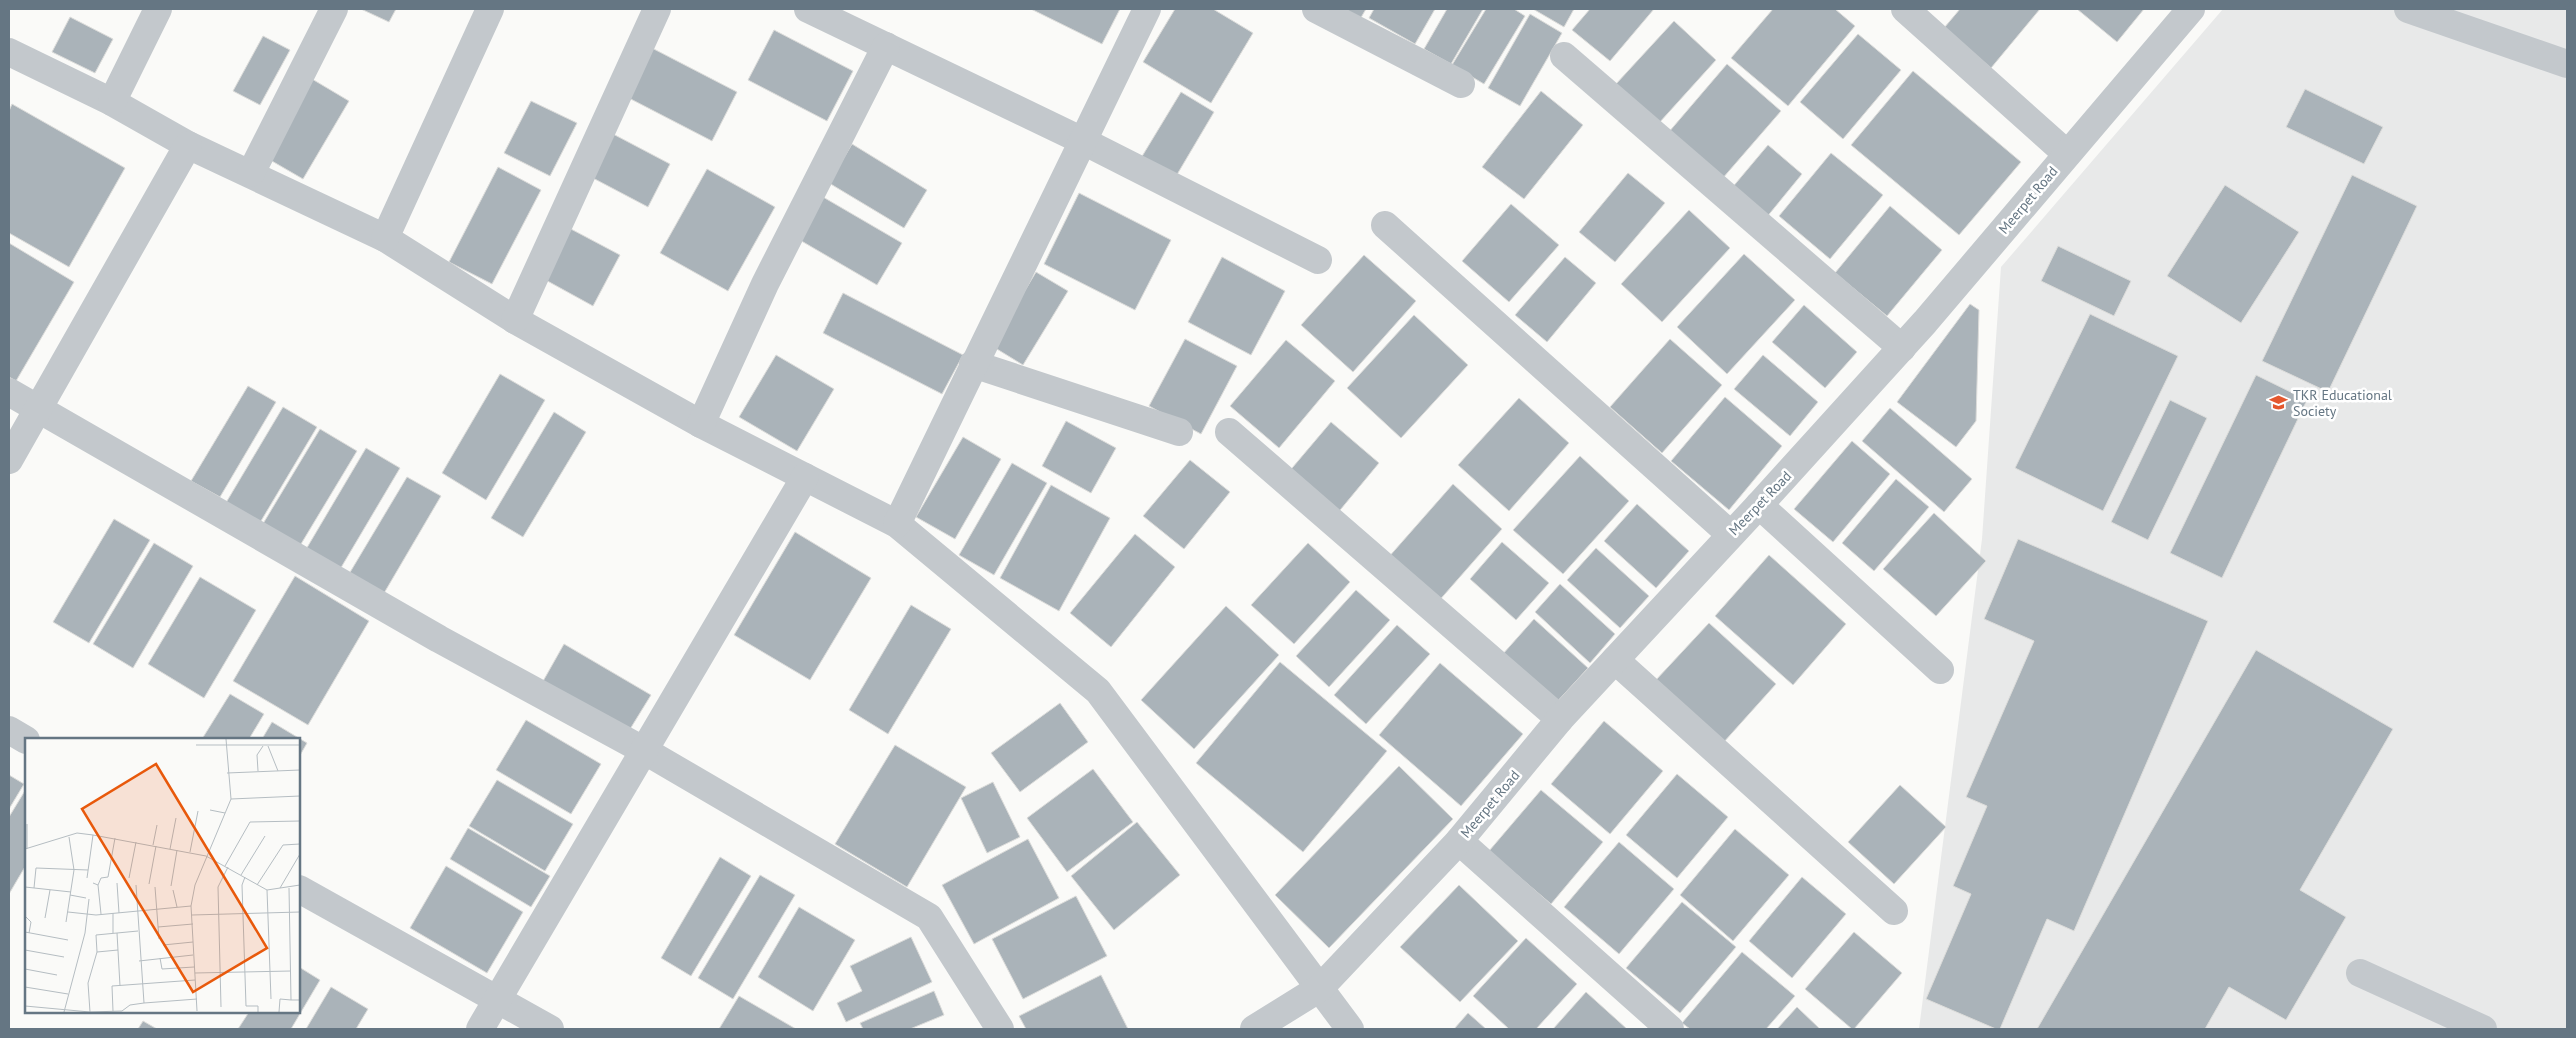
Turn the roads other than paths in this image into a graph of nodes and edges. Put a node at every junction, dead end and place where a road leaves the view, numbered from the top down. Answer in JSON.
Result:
{"nodes":[{"id":1,"x":158,"y":9,"type":"edge"},
{"id":2,"x":334,"y":9,"type":"edge"},
{"id":3,"x":490,"y":9,"type":"edge"},
{"id":4,"x":657,"y":9,"type":"edge"},
{"id":5,"x":808,"y":9,"type":"edge"},
{"id":6,"x":1147,"y":9,"type":"edge"},
{"id":7,"x":1316,"y":9,"type":"edge"},
{"id":8,"x":1905,"y":9,"type":"edge"},
{"id":9,"x":2191,"y":9,"type":"edge"},
{"id":10,"x":2408,"y":9,"type":"edge"},
{"id":11,"x":886,"y":46,"type":"junction"},
{"id":12,"x":9,"y":52,"type":"edge"},
{"id":13,"x":1564,"y":56,"type":"dead end"},
{"id":14,"x":2567,"y":64,"type":"edge"},
{"id":15,"x":1461,"y":84,"type":"dead end"},
{"id":16,"x":112,"y":102,"type":"junction"},
{"id":17,"x":1083,"y":141,"type":"junction"},
{"id":18,"x":188,"y":145,"type":"junction"},
{"id":19,"x":2067,"y":154,"type":"junction"},
{"id":20,"x":251,"y":173,"type":"junction"},
{"id":21,"x":1385,"y":224,"type":"dead end"},
{"id":22,"x":385,"y":238,"type":"junction"},
{"id":23,"x":1318,"y":260,"type":"dead end"},
{"id":24,"x":515,"y":320,"type":"junction"},
{"id":25,"x":1902,"y":348,"type":"junction"},
{"id":26,"x":974,"y":364,"type":"junction"},
{"id":27,"x":9,"y":392,"type":"edge"},
{"id":28,"x":38,"y":408,"type":"junction"},
{"id":29,"x":701,"y":424,"type":"junction"},
{"id":30,"x":1179,"y":432,"type":"dead end"},
{"id":31,"x":1229,"y":432,"type":"dead end"},
{"id":32,"x":9,"y":460,"type":"edge"},
{"id":33,"x":805,"y":477,"type":"junction"},
{"id":34,"x":1759,"y":505,"type":"junction"},
{"id":35,"x":897,"y":524,"type":"junction"},
{"id":36,"x":1730,"y":534,"type":"junction"},
{"id":37,"x":1615,"y":660,"type":"junction"},
{"id":38,"x":1940,"y":670,"type":"dead end"},
{"id":39,"x":1560,"y":719,"type":"junction"},
{"id":40,"x":9,"y":730,"type":"edge"},
{"id":41,"x":25,"y":739,"type":"edge"},
{"id":42,"x":645,"y":751,"type":"junction"},
{"id":43,"x":1459,"y":842,"type":"junction"},
{"id":44,"x":300,"y":891,"type":"edge"},
{"id":45,"x":1894,"y":911,"type":"dead end"},
{"id":46,"x":2360,"y":973,"type":"dead end"},
{"id":47,"x":1320,"y":988,"type":"junction"},
{"id":48,"x":497,"y":998,"type":"junction"},
{"id":49,"x":480,"y":1029,"type":"edge"},
{"id":50,"x":550,"y":1029,"type":"edge"},
{"id":51,"x":1000,"y":1029,"type":"edge"},
{"id":52,"x":1254,"y":1029,"type":"edge"},
{"id":53,"x":1350,"y":1029,"type":"edge"},
{"id":54,"x":1670,"y":1029,"type":"edge"},
{"id":55,"x":2483,"y":1029,"type":"edge"}],
"edges":[{"from":1,"to":16,"type":"street"},
{"from":2,"to":20,"type":"street"},
{"from":3,"to":22,"type":"street"},
{"from":4,"to":24,"type":"street"},
{"from":5,"to":11,"type":"street"},
{"from":6,"to":17,"type":"street"},
{"from":7,"to":15,"type":"street"},
{"from":8,"to":19,"type":"street"},
{"from":9,"to":19,"type":"street","name":"Meerpet Road"},
{"from":10,"to":14,"type":"street"},
{"from":11,"to":17,"type":"street"},
{"from":11,"to":29,"type":"street"},
{"from":12,"to":16,"type":"street"},
{"from":13,"to":25,"type":"street"},
{"from":16,"to":18,"type":"street"},
{"from":17,"to":23,"type":"street"},
{"from":17,"to":26,"type":"street"},
{"from":18,"to":20,"type":"street"},
{"from":18,"to":28,"type":"street"},
{"from":19,"to":25,"type":"street","name":"Meerpet Road"},
{"from":20,"to":22,"type":"street"},
{"from":21,"to":36,"type":"street"},
{"from":22,"to":24,"type":"street"},
{"from":24,"to":29,"type":"street"},
{"from":25,"to":34,"type":"street","name":"Meerpet Road"},
{"from":26,"to":30,"type":"street"},
{"from":26,"to":35,"type":"street"},
{"from":27,"to":28,"type":"street"},
{"from":28,"to":32,"type":"street"},
{"from":28,"to":42,"type":"street"},
{"from":29,"to":33,"type":"street"},
{"from":31,"to":39,"type":"street"},
{"from":33,"to":35,"type":"street"},
{"from":33,"to":42,"type":"street"},
{"from":34,"to":36,"type":"street","name":"Meerpet Road"},
{"from":34,"to":38,"type":"street"},
{"from":35,"to":47,"type":"street"},
{"from":36,"to":37,"type":"street","name":"Meerpet Road"},
{"from":37,"to":39,"type":"street","name":"Meerpet Road"},
{"from":37,"to":45,"type":"street"},
{"from":39,"to":43,"type":"street","name":"Meerpet Road"},
{"from":40,"to":41,"type":"street"},
{"from":42,"to":48,"type":"street"},
{"from":42,"to":51,"type":"street"},
{"from":43,"to":47,"type":"street","name":"Meerpet Road"},
{"from":43,"to":54,"type":"street"},
{"from":44,"to":48,"type":"street"},
{"from":46,"to":55,"type":"street"},
{"from":47,"to":52,"type":"street","name":"Meerpet Road"},
{"from":47,"to":53,"type":"street"},
{"from":48,"to":49,"type":"street"},
{"from":48,"to":50,"type":"street"}]}
